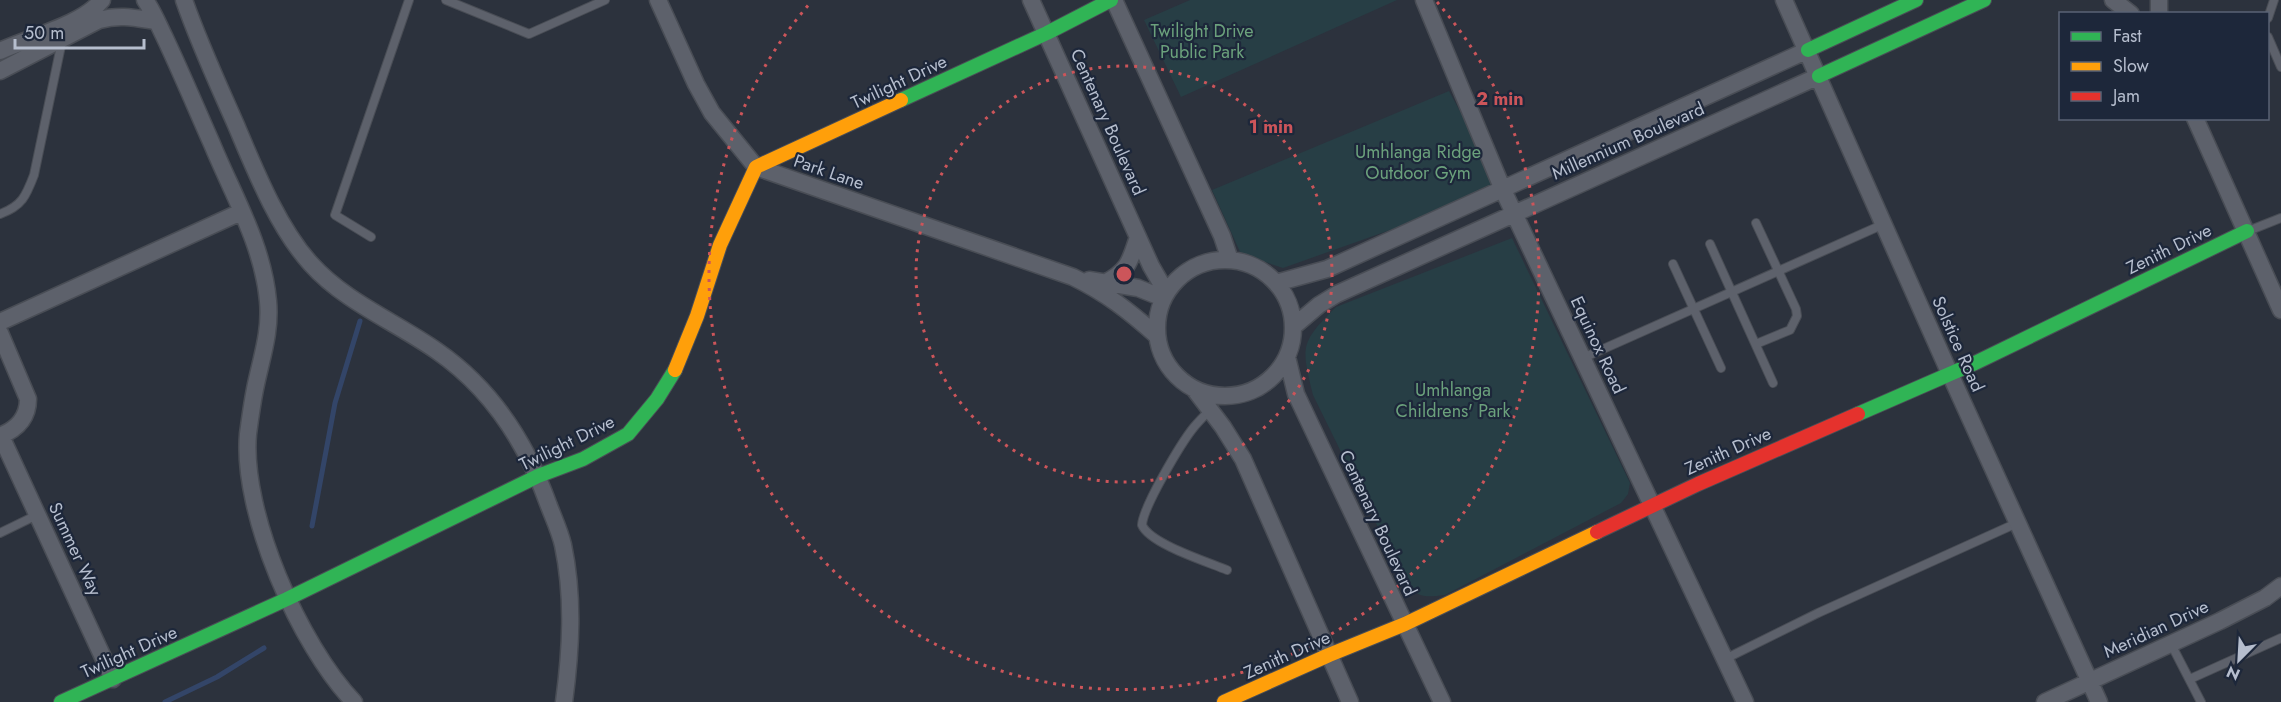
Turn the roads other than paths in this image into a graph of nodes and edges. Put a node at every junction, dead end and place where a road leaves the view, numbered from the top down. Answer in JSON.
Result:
{"nodes":[{"id":1,"x":102,"y":0,"type":"edge"},
{"id":2,"x":145,"y":0,"type":"edge"},
{"id":3,"x":184,"y":0,"type":"edge"},
{"id":4,"x":409,"y":0,"type":"edge"},
{"id":5,"x":446,"y":0,"type":"edge"},
{"id":6,"x":605,"y":0,"type":"edge"},
{"id":7,"x":658,"y":0,"type":"edge"},
{"id":8,"x":1031,"y":0,"type":"edge"},
{"id":9,"x":1112,"y":0,"type":"edge"},
{"id":10,"x":1424,"y":0,"type":"edge"},
{"id":11,"x":1784,"y":0,"type":"edge"},
{"id":12,"x":1917,"y":0,"type":"edge"},
{"id":13,"x":1984,"y":0,"type":"edge"},
{"id":14,"x":2113,"y":0,"type":"edge"},
{"id":15,"x":2274,"y":0,"type":"edge"},
{"id":16,"x":2128,"y":12,"type":"edge"},
{"id":17,"x":2269,"y":15,"type":"edge"},
{"id":18,"x":156,"y":21,"type":"junction"},
{"id":19,"x":62,"y":32,"type":"junction"},
{"id":20,"x":1047,"y":33,"type":"junction"},
{"id":21,"x":2269,"y":39,"type":"edge"},
{"id":22,"x":41,"y":42,"type":"junction"},
{"id":23,"x":1808,"y":50,"type":"junction"},
{"id":24,"x":0,"y":51,"type":"edge"},
{"id":25,"x":2281,"y":67,"type":"edge"},
{"id":26,"x":0,"y":71,"type":"edge"},
{"id":27,"x":1819,"y":76,"type":"junction"},
{"id":28,"x":2196,"y":120,"type":"edge"},
{"id":29,"x":756,"y":167,"type":"junction"},
{"id":30,"x":1503,"y":190,"type":"junction"},
{"id":31,"x":241,"y":212,"type":"junction"},
{"id":32,"x":0,"y":214,"type":"edge"},
{"id":33,"x":1515,"y":214,"type":"junction"},
{"id":34,"x":2281,"y":218,"type":"edge"},
{"id":35,"x":1756,"y":223,"type":"dead end"},
{"id":36,"x":1884,"y":224,"type":"junction"},
{"id":37,"x":2247,"y":231,"type":"junction"},
{"id":38,"x":372,"y":237,"type":"dead end"},
{"id":39,"x":1138,"y":237,"type":"junction"},
{"id":40,"x":1710,"y":244,"type":"dead end"},
{"id":41,"x":1230,"y":260,"type":"junction"},
{"id":42,"x":1673,"y":264,"type":"dead end"},
{"id":43,"x":1779,"y":271,"type":"junction"},
{"id":44,"x":1073,"y":277,"type":"junction"},
{"id":45,"x":1105,"y":283,"type":"junction"},
{"id":46,"x":1276,"y":283,"type":"junction"},
{"id":47,"x":1733,"y":292,"type":"junction"},
{"id":48,"x":1165,"y":295,"type":"junction"},
{"id":49,"x":2281,"y":310,"type":"edge"},
{"id":50,"x":1693,"y":311,"type":"junction"},
{"id":51,"x":0,"y":322,"type":"edge"},
{"id":52,"x":1293,"y":327,"type":"junction"},
{"id":53,"x":0,"y":333,"type":"edge"},
{"id":54,"x":1156,"y":335,"type":"junction"},
{"id":55,"x":1756,"y":344,"type":"junction"},
{"id":56,"x":1287,"y":357,"type":"junction"},
{"id":57,"x":1583,"y":358,"type":"junction"},
{"id":58,"x":1721,"y":368,"type":"dead end"},
{"id":59,"x":1950,"y":374,"type":"junction"},
{"id":60,"x":1773,"y":383,"type":"dead end"},
{"id":61,"x":1195,"y":390,"type":"junction"},
{"id":62,"x":1210,"y":410,"type":"junction"},
{"id":63,"x":0,"y":436,"type":"edge"},
{"id":64,"x":538,"y":476,"type":"junction"},
{"id":65,"x":1652,"y":506,"type":"junction"},
{"id":66,"x":37,"y":514,"type":"junction"},
{"id":67,"x":2017,"y":523,"type":"junction"},
{"id":68,"x":0,"y":532,"type":"edge"},
{"id":69,"x":1227,"y":570,"type":"dead end"},
{"id":70,"x":2281,"y":586,"type":"edge"},
{"id":71,"x":287,"y":599,"type":"junction"},
{"id":72,"x":1405,"y":624,"type":"junction"},
{"id":73,"x":2281,"y":638,"type":"edge"},
{"id":74,"x":2171,"y":644,"type":"junction"},
{"id":75,"x":1329,"y":655,"type":"junction"},
{"id":76,"x":1725,"y":659,"type":"junction"},
{"id":77,"x":113,"y":679,"type":"junction"},
{"id":78,"x":2190,"y":679,"type":"junction"},
{"id":79,"x":2089,"y":682,"type":"junction"},
{"id":80,"x":61,"y":702,"type":"edge"},
{"id":81,"x":354,"y":702,"type":"edge"},
{"id":82,"x":564,"y":702,"type":"edge"},
{"id":83,"x":1224,"y":702,"type":"edge"},
{"id":84,"x":1350,"y":702,"type":"edge"},
{"id":85,"x":1442,"y":702,"type":"edge"},
{"id":86,"x":1745,"y":702,"type":"edge"},
{"id":87,"x":2044,"y":702,"type":"edge"},
{"id":88,"x":2099,"y":702,"type":"edge"},
{"id":89,"x":2201,"y":702,"type":"edge"}],
"edges":[{"from":1,"to":19,"type":"street"},
{"from":2,"to":18,"type":"street"},
{"from":3,"to":64,"type":"street"},
{"from":4,"to":38,"type":"lane"},
{"from":5,"to":6,"type":"lane"},
{"from":7,"to":29,"type":"street"},
{"from":8,"to":20,"type":"street","name":"Centenary Boulevard"},
{"from":9,"to":20,"type":"street","name":"Twilight Drive"},
{"from":9,"to":41,"type":"street"},
{"from":10,"to":30,"type":"street","name":"Equinox Road"},
{"from":11,"to":23,"type":"street","name":"Solstice Road"},
{"from":12,"to":23,"type":"street","name":"Millennium Boulevard"},
{"from":13,"to":27,"type":"street","name":"Millennium Boulevard"},
{"from":14,"to":16,"type":"street"},
{"from":15,"to":17,"type":"lane"},
{"from":18,"to":19,"type":"street"},
{"from":18,"to":31,"type":"street"},
{"from":19,"to":22,"type":"street"},
{"from":19,"to":32,"type":"lane"},
{"from":20,"to":29,"type":"street","name":"Twilight Drive"},
{"from":20,"to":39,"type":"street","name":"Centenary Boulevard"},
{"from":21,"to":25,"type":"lane"},
{"from":22,"to":24,"type":"street"},
{"from":22,"to":26,"type":"street"},
{"from":23,"to":27,"type":"street","name":"Solstice Road"},
{"from":23,"to":30,"type":"street","name":"Millennium Boulevard"},
{"from":27,"to":33,"type":"street","name":"Millennium Boulevard"},
{"from":27,"to":36,"type":"street","name":"Solstice Road"},
{"from":28,"to":37,"type":"street"},
{"from":29,"to":44,"type":"street","name":"Park Lane"},
{"from":29,"to":64,"type":"street","name":"Twilight Drive"},
{"from":30,"to":33,"type":"street","name":"Equinox Road"},
{"from":30,"to":46,"type":"street","name":"Millennium Boulevard"},
{"from":31,"to":51,"type":"street"},
{"from":31,"to":71,"type":"street"},
{"from":33,"to":52,"type":"street","name":"Millennium Boulevard"},
{"from":33,"to":57,"type":"street","name":"Equinox Road"},
{"from":34,"to":37,"type":"lane"},
{"from":35,"to":43,"type":"lane"},
{"from":36,"to":43,"type":"lane"},
{"from":36,"to":59,"type":"street","name":"Solstice Road"},
{"from":37,"to":49,"type":"street"},
{"from":37,"to":59,"type":"street","name":"Zenith Drive"},
{"from":39,"to":45,"type":"street"},
{"from":39,"to":48,"type":"street","name":"Centenary Boulevard"},
{"from":40,"to":47,"type":"lane"},
{"from":41,"to":46,"type":"street"},
{"from":41,"to":48,"type":"street"},
{"from":42,"to":50,"type":"lane"},
{"from":43,"to":47,"type":"lane"},
{"from":43,"to":55,"type":"lane"},
{"from":44,"to":45,"type":"street","name":"Park Lane"},
{"from":44,"to":54,"type":"street","name":"Park Lane"},
{"from":45,"to":48,"type":"street","name":"Park Lane"},
{"from":46,"to":52,"type":"street"},
{"from":47,"to":50,"type":"lane"},
{"from":47,"to":55,"type":"lane"},
{"from":48,"to":54,"type":"street"},
{"from":50,"to":57,"type":"lane"},
{"from":50,"to":58,"type":"lane"},
{"from":52,"to":56,"type":"street"},
{"from":53,"to":63,"type":"street"},
{"from":54,"to":61,"type":"street"},
{"from":55,"to":60,"type":"lane"},
{"from":56,"to":61,"type":"street"},
{"from":56,"to":72,"type":"street","name":"Centenary Boulevard"},
{"from":57,"to":65,"type":"street","name":"Equinox Road"},
{"from":59,"to":65,"type":"street","name":"Zenith Drive"},
{"from":59,"to":67,"type":"street","name":"Solstice Road"},
{"from":61,"to":62,"type":"street"},
{"from":62,"to":69,"type":"lane"},
{"from":62,"to":75,"type":"street"},
{"from":63,"to":66,"type":"street","name":"Summer Way"},
{"from":64,"to":71,"type":"street","name":"Twilight Drive"},
{"from":64,"to":82,"type":"street"},
{"from":65,"to":72,"type":"street","name":"Zenith Drive"},
{"from":65,"to":76,"type":"street","name":"Equinox Road"},
{"from":66,"to":68,"type":"lane"},
{"from":66,"to":77,"type":"street","name":"Summer Way"},
{"from":67,"to":76,"type":"lane"},
{"from":67,"to":79,"type":"street","name":"Solstice Road"},
{"from":70,"to":74,"type":"street","name":"Meridian Drive"},
{"from":71,"to":77,"type":"street","name":"Twilight Drive"},
{"from":71,"to":81,"type":"street"},
{"from":72,"to":75,"type":"street","name":"Zenith Drive"},
{"from":72,"to":85,"type":"street","name":"Centenary Boulevard"},
{"from":73,"to":78,"type":"lane"},
{"from":74,"to":78,"type":"lane"},
{"from":74,"to":79,"type":"street","name":"Meridian Drive"},
{"from":75,"to":83,"type":"street","name":"Zenith Drive"},
{"from":75,"to":84,"type":"street"},
{"from":76,"to":86,"type":"street","name":"Equinox Road"},
{"from":77,"to":80,"type":"street","name":"Twilight Drive"},
{"from":78,"to":89,"type":"lane"},
{"from":79,"to":87,"type":"street","name":"Meridian Drive"},
{"from":79,"to":88,"type":"street","name":"Solstice Road"}]}
